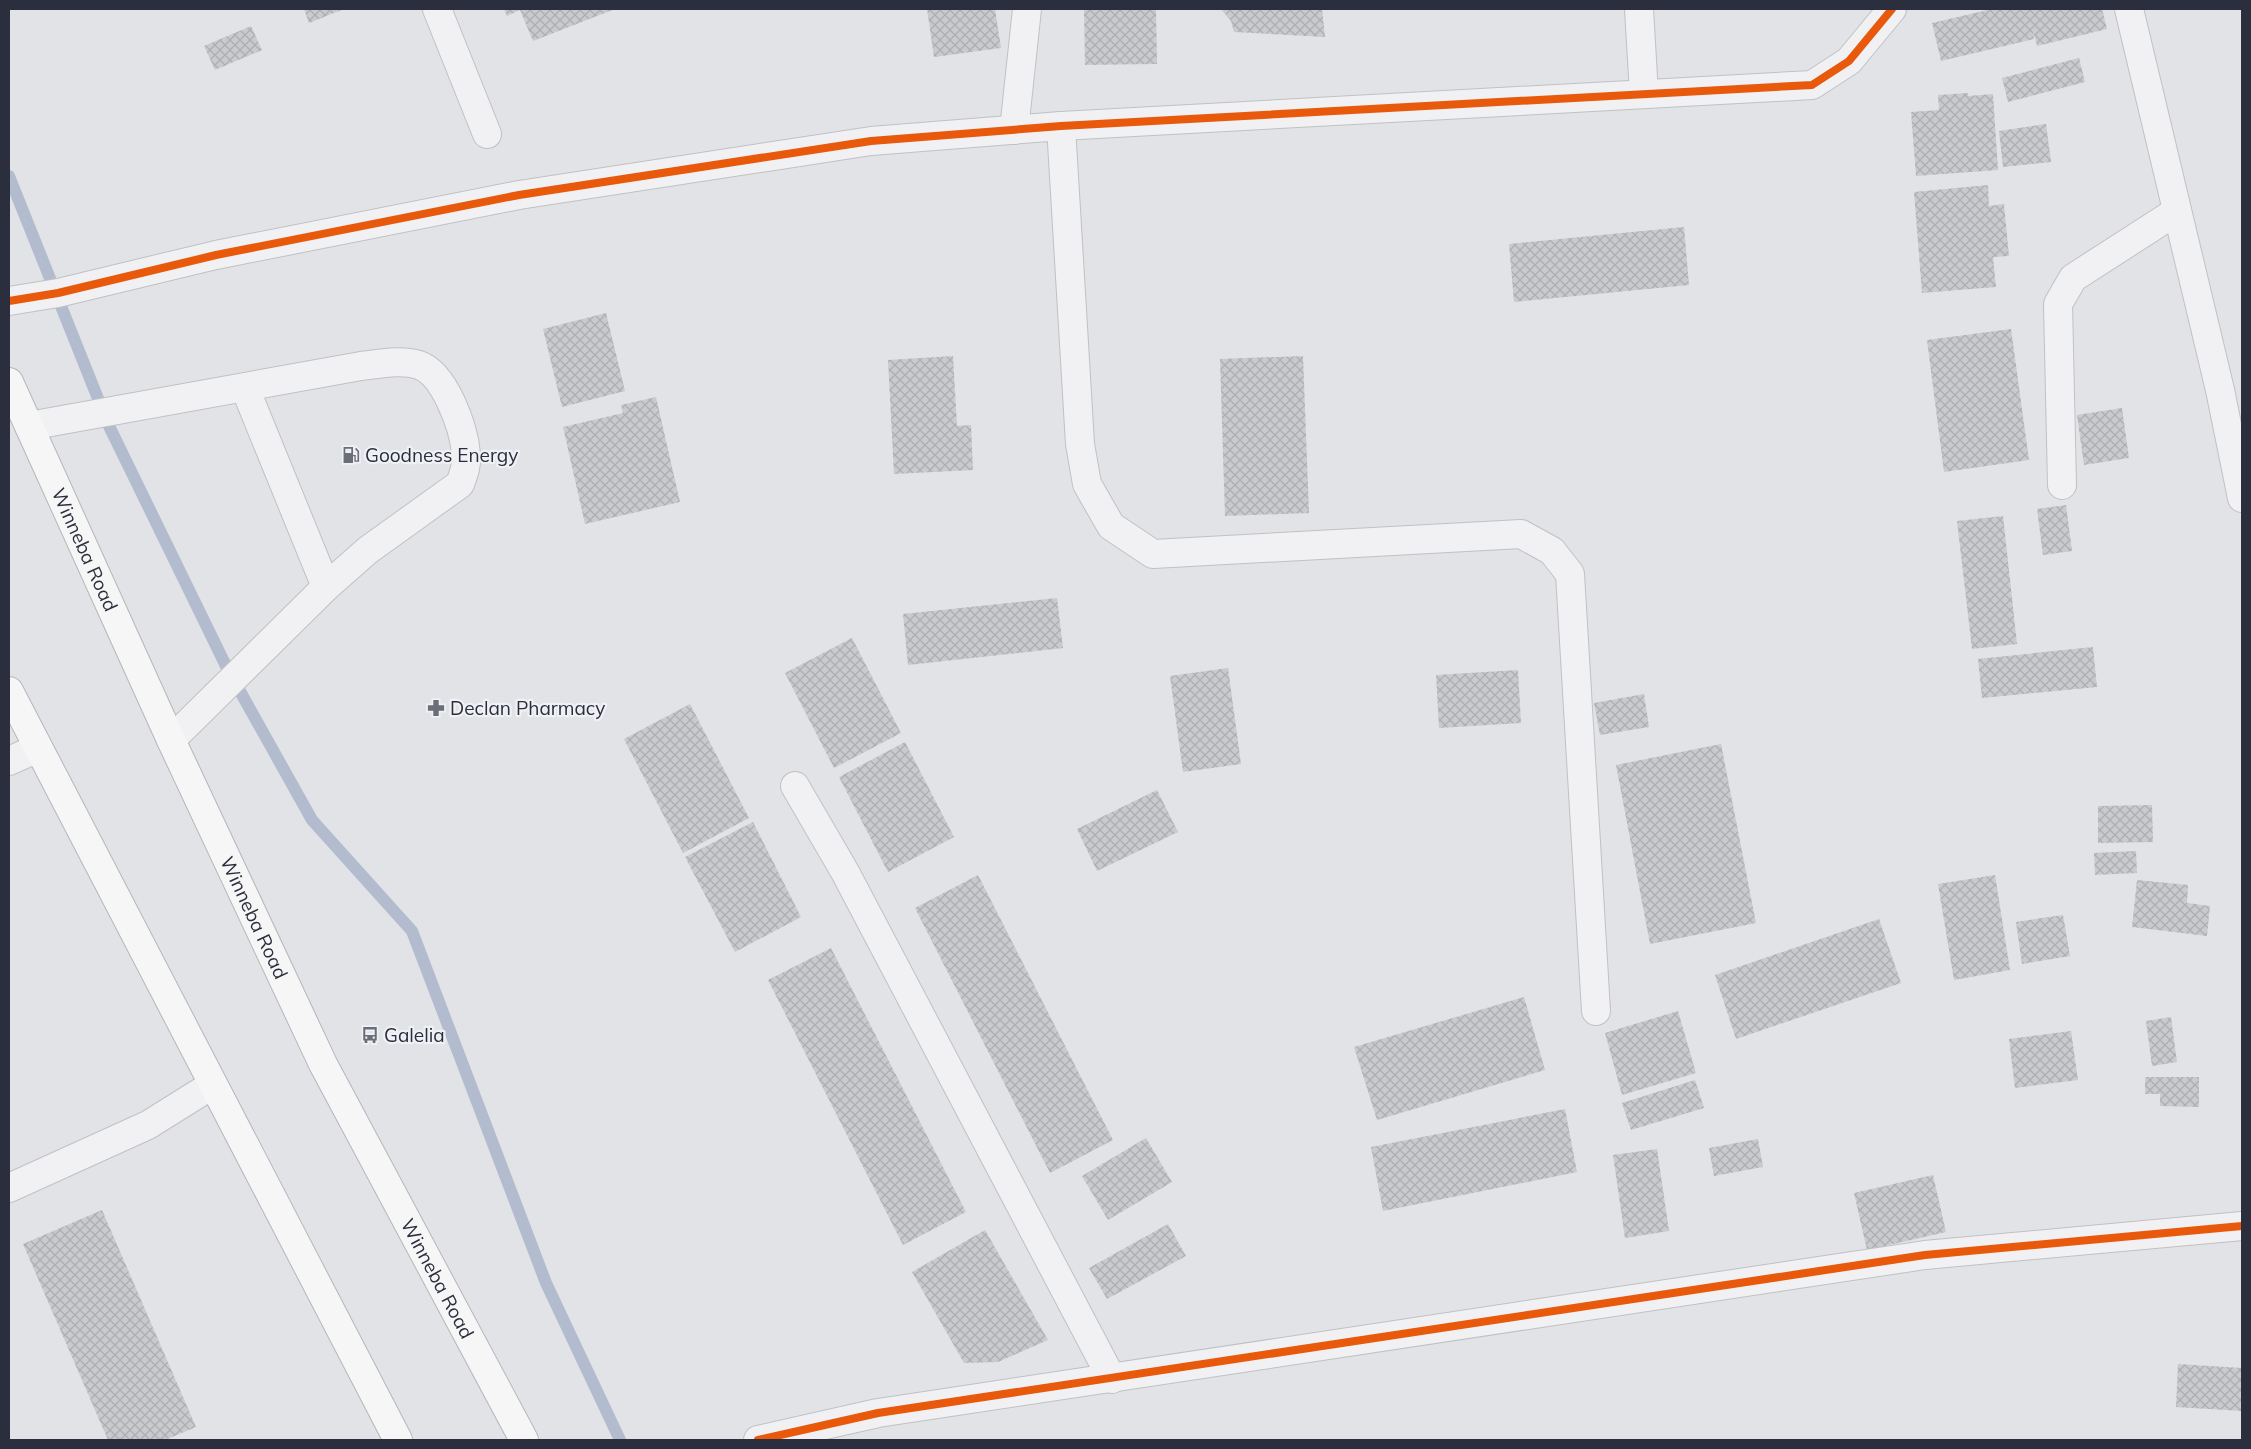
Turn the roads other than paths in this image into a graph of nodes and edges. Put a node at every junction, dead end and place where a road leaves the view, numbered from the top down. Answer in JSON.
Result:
{"nodes":[{"id":1,"x":438,"y":9,"type":"edge"},
{"id":2,"x":1028,"y":9,"type":"edge"},
{"id":3,"x":1639,"y":9,"type":"edge"},
{"id":4,"x":1892,"y":9,"type":"edge"},
{"id":5,"x":2129,"y":9,"type":"edge"},
{"id":6,"x":1644,"y":94,"type":"junction"},
{"id":7,"x":1061,"y":126,"type":"junction"},
{"id":8,"x":1014,"y":130,"type":"junction"},
{"id":9,"x":486,"y":134,"type":"dead end"},
{"id":10,"x":2177,"y":211,"type":"junction"},
{"id":11,"x":9,"y":301,"type":"edge"},
{"id":12,"x":9,"y":382,"type":"edge"},
{"id":13,"x":245,"y":388,"type":"junction"},
{"id":14,"x":29,"y":426,"type":"junction"},
{"id":15,"x":2062,"y":484,"type":"dead end"},
{"id":16,"x":2242,"y":498,"type":"edge"},
{"id":17,"x":326,"y":588,"type":"junction"},
{"id":18,"x":9,"y":691,"type":"edge"},
{"id":19,"x":170,"y":740,"type":"junction"},
{"id":20,"x":38,"y":748,"type":"junction"},
{"id":21,"x":9,"y":761,"type":"edge"},
{"id":22,"x":795,"y":786,"type":"dead end"},
{"id":23,"x":1596,"y":1011,"type":"dead end"},
{"id":24,"x":212,"y":1085,"type":"junction"},
{"id":25,"x":9,"y":1188,"type":"edge"},
{"id":26,"x":2242,"y":1226,"type":"edge"},
{"id":27,"x":1112,"y":1379,"type":"junction"},
{"id":28,"x":398,"y":1440,"type":"edge"},
{"id":29,"x":524,"y":1440,"type":"edge"},
{"id":30,"x":758,"y":1440,"type":"edge"}],
"edges":[{"from":1,"to":9,"type":"street"},
{"from":2,"to":8,"type":"street"},
{"from":3,"to":6,"type":"street"},
{"from":4,"to":6,"type":"street"},
{"from":5,"to":10,"type":"street"},
{"from":6,"to":7,"type":"street"},
{"from":7,"to":8,"type":"street"},
{"from":7,"to":23,"type":"street"},
{"from":8,"to":11,"type":"street"},
{"from":10,"to":15,"type":"street"},
{"from":10,"to":16,"type":"street"},
{"from":12,"to":14,"type":"highway","name":"Winneba Road"},
{"from":13,"to":14,"type":"street"},
{"from":13,"to":17,"type":"street"},
{"from":13,"to":17,"type":"street"},
{"from":14,"to":19,"type":"highway","name":"Winneba Road"},
{"from":17,"to":19,"type":"street"},
{"from":18,"to":20,"type":"highway"},
{"from":19,"to":29,"type":"highway","name":"Winneba Road"},
{"from":20,"to":21,"type":"street"},
{"from":20,"to":24,"type":"highway"},
{"from":22,"to":27,"type":"street"},
{"from":24,"to":25,"type":"street"},
{"from":24,"to":28,"type":"highway"},
{"from":26,"to":27,"type":"street"},
{"from":27,"to":30,"type":"street"}]}
